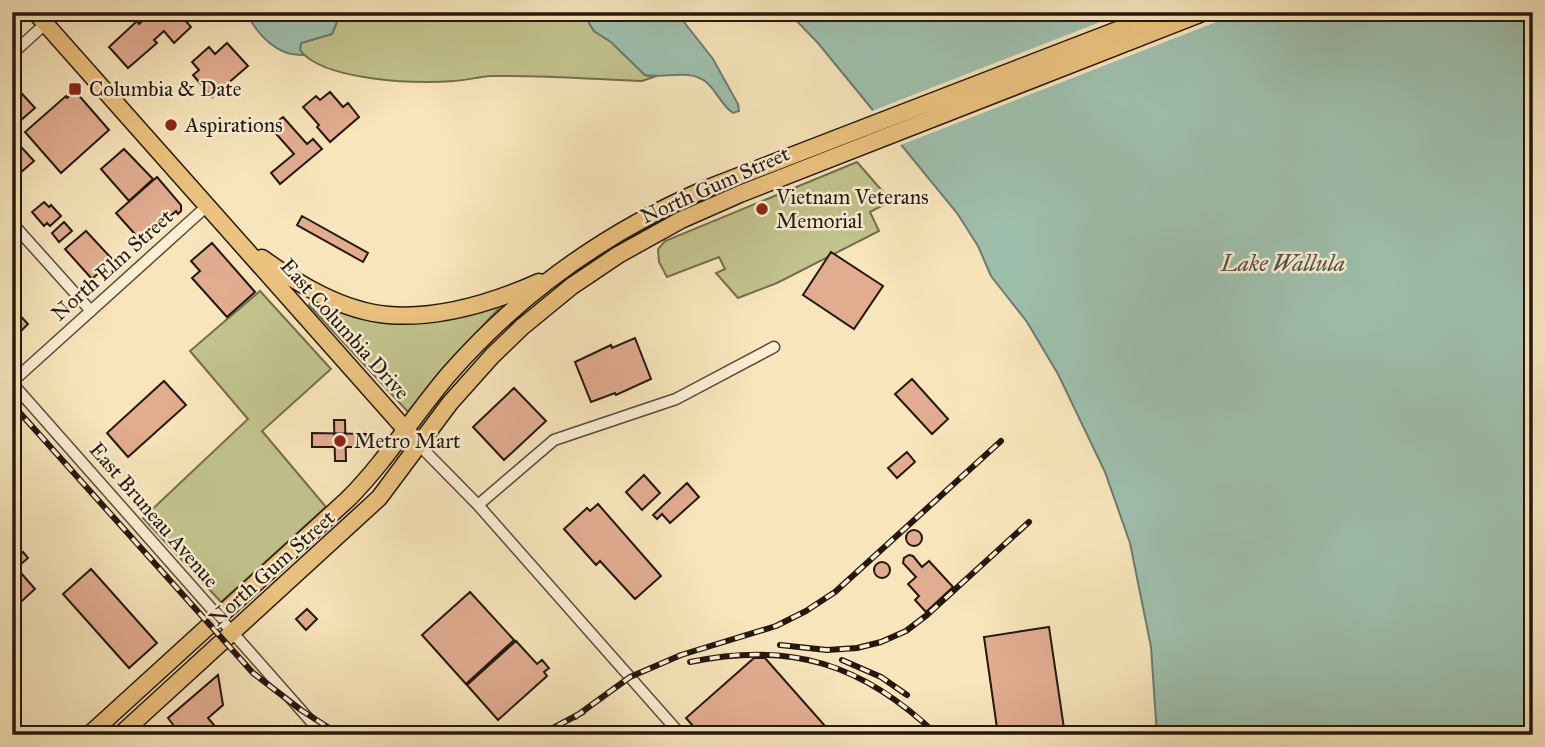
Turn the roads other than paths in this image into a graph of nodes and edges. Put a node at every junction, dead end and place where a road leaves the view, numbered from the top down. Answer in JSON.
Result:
{"nodes":[{"id":1,"x":1164,"y":12,"type":"edge"},
{"id":2,"x":1205,"y":12,"type":"edge"},
{"id":3,"x":40,"y":18,"type":"edge"},
{"id":4,"x":12,"y":54,"type":"edge"},
{"id":5,"x":834,"y":148,"type":"junction"},
{"id":6,"x":207,"y":206,"type":"junction"},
{"id":7,"x":12,"y":223,"type":"edge"},
{"id":8,"x":240,"y":242,"type":"junction"},
{"id":9,"x":558,"y":273,"type":"junction"},
{"id":10,"x":91,"y":311,"type":"junction"},
{"id":11,"x":774,"y":348,"type":"dead end"},
{"id":12,"x":12,"y":382,"type":"edge"},
{"id":13,"x":406,"y":430,"type":"junction"},
{"id":14,"x":419,"y":445,"type":"junction"},
{"id":15,"x":478,"y":505,"type":"junction"},
{"id":16,"x":219,"y":617,"type":"junction"},
{"id":17,"x":233,"y":632,"type":"junction"},
{"id":18,"x":89,"y":735,"type":"edge"},
{"id":19,"x":120,"y":735,"type":"edge"},
{"id":20,"x":323,"y":735,"type":"edge"},
{"id":21,"x":681,"y":735,"type":"edge"}],
"edges":[{"from":1,"to":5,"type":"main road","name":"North Gum Street"},
{"from":2,"to":5,"type":"main road","name":"North Gum Street"},
{"from":3,"to":4,"type":"street"},
{"from":3,"to":6,"type":"main road","name":"East Columbia Drive"},
{"from":5,"to":9,"type":"main road","name":"North Gum Street"},
{"from":5,"to":14,"type":"main road","name":"North Gum Street"},
{"from":6,"to":8,"type":"main road","name":"East Columbia Drive"},
{"from":6,"to":10,"type":"street","name":"North Elm Street"},
{"from":7,"to":10,"type":"street"},
{"from":8,"to":9,"type":"main road"},
{"from":8,"to":13,"type":"main road","name":"East Columbia Drive"},
{"from":9,"to":13,"type":"main road","name":"North Gum Street"},
{"from":10,"to":12,"type":"street","name":"North Elm Street"},
{"from":11,"to":15,"type":"street"},
{"from":12,"to":16,"type":"street","name":"East Bruneau Avenue"},
{"from":13,"to":14,"type":"main road","name":"East Columbia Drive"},
{"from":13,"to":16,"type":"main road","name":"North Gum Street"},
{"from":14,"to":15,"type":"street","name":"East Columbia Drive"},
{"from":14,"to":17,"type":"main road","name":"North Gum Street"},
{"from":15,"to":21,"type":"street","name":"East Columbia Drive"},
{"from":16,"to":17,"type":"street","name":"East Bruneau Avenue"},
{"from":16,"to":18,"type":"main road","name":"North Gum Street"},
{"from":17,"to":19,"type":"main road","name":"North Gum Street"},
{"from":17,"to":20,"type":"street","name":"East Bruneau Avenue"}]}
